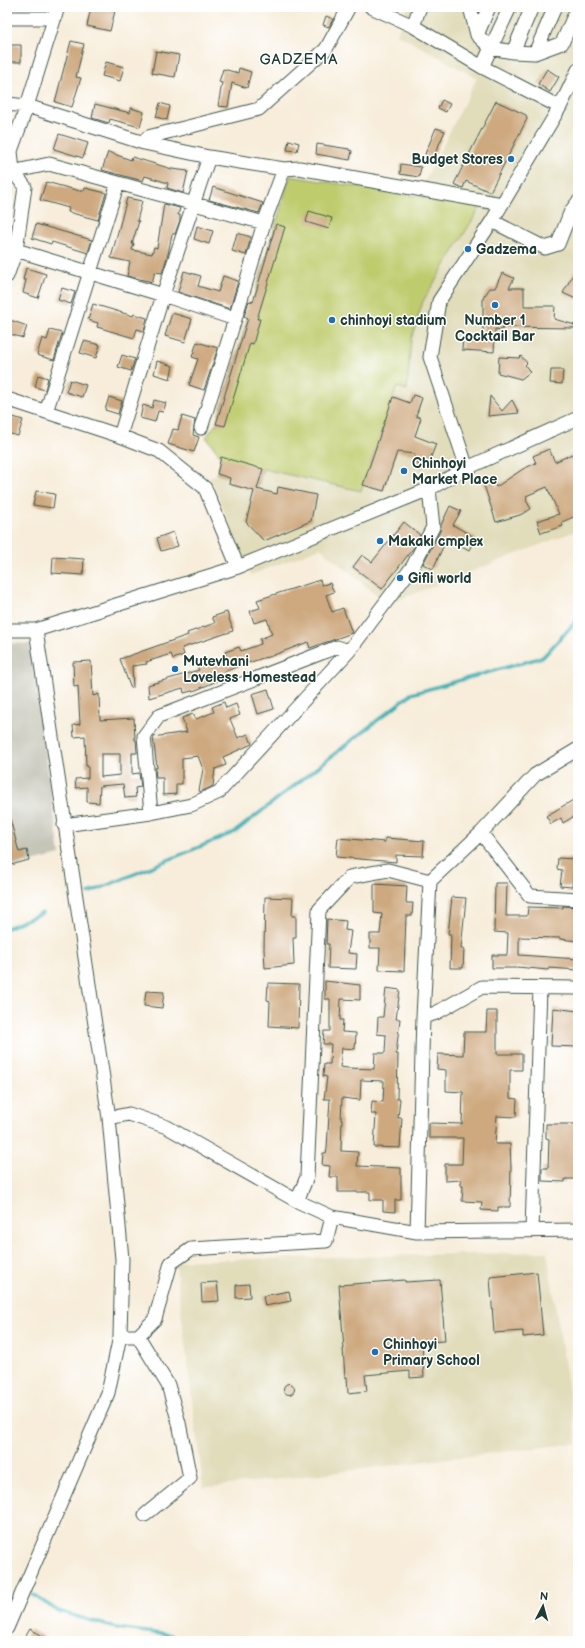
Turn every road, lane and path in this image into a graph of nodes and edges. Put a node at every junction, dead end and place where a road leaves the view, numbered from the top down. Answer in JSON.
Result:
{"nodes":[{"id":1,"x":349,"y":7,"type":"edge"},
{"id":2,"x":372,"y":7,"type":"edge"},
{"id":3,"x":420,"y":7,"type":"edge"},
{"id":4,"x":470,"y":7,"type":"edge"},
{"id":5,"x":489,"y":7,"type":"edge"},
{"id":6,"x":510,"y":7,"type":"edge"},
{"id":7,"x":532,"y":7,"type":"edge"},
{"id":8,"x":555,"y":7,"type":"edge"},
{"id":9,"x":578,"y":7,"type":"edge"},
{"id":10,"x":56,"y":12,"type":"edge"},
{"id":11,"x":7,"y":18,"type":"edge"},
{"id":12,"x":413,"y":26,"type":"junction"},
{"id":13,"x":477,"y":35,"type":"junction"},
{"id":14,"x":491,"y":48,"type":"junction"},
{"id":15,"x":513,"y":52,"type":"junction"},
{"id":16,"x":535,"y":54,"type":"junction"},
{"id":17,"x":482,"y":67,"type":"junction"},
{"id":18,"x":578,"y":72,"type":"edge"},
{"id":19,"x":7,"y":104,"type":"edge"},
{"id":20,"x":27,"y":106,"type":"junction"},
{"id":21,"x":560,"y":107,"type":"junction"},
{"id":22,"x":144,"y":143,"type":"junction"},
{"id":23,"x":209,"y":157,"type":"junction"},
{"id":24,"x":284,"y":169,"type":"junction"},
{"id":25,"x":10,"y":172,"type":"edge"},
{"id":26,"x":118,"y":184,"type":"junction"},
{"id":27,"x":578,"y":202,"type":"edge"},
{"id":28,"x":502,"y":204,"type":"junction"},
{"id":29,"x":194,"y":205,"type":"junction"},
{"id":30,"x":492,"y":221,"type":"junction"},
{"id":31,"x":264,"y":223,"type":"junction"},
{"id":32,"x":16,"y":250,"type":"junction"},
{"id":33,"x":90,"y":272,"type":"junction"},
{"id":34,"x":7,"y":276,"type":"edge"},
{"id":35,"x":163,"y":295,"type":"junction"},
{"id":36,"x":235,"y":319,"type":"junction"},
{"id":37,"x":7,"y":399,"type":"edge"},
{"id":38,"x":46,"y":412,"type":"junction"},
{"id":39,"x":578,"y":418,"type":"edge"},
{"id":40,"x":201,"y":428,"type":"dead end"},
{"id":41,"x":120,"y":436,"type":"junction"},
{"id":42,"x":467,"y":468,"type":"junction"},
{"id":43,"x":429,"y":489,"type":"junction"},
{"id":44,"x":238,"y":567,"type":"junction"},
{"id":45,"x":7,"y":630,"type":"edge"},
{"id":46,"x":36,"y":630,"type":"junction"},
{"id":47,"x":349,"y":651,"type":"junction"},
{"id":48,"x":578,"y":749,"type":"edge"},
{"id":49,"x":151,"y":813,"type":"junction"},
{"id":50,"x":64,"y":825,"type":"junction"},
{"id":51,"x":481,"y":834,"type":"junction"},
{"id":52,"x":430,"y":881,"type":"junction"},
{"id":53,"x":578,"y":900,"type":"edge"},
{"id":54,"x":540,"y":988,"type":"junction"},
{"id":55,"x":578,"y":988,"type":"edge"},
{"id":56,"x":423,"y":1017,"type":"junction"},
{"id":57,"x":109,"y":1118,"type":"junction"},
{"id":58,"x":297,"y":1201,"type":"junction"},
{"id":59,"x":332,"y":1217,"type":"junction"},
{"id":60,"x":532,"y":1230,"type":"junction"},
{"id":61,"x":578,"y":1230,"type":"edge"},
{"id":62,"x":418,"y":1232,"type":"junction"},
{"id":63,"x":120,"y":1336,"type":"junction"},
{"id":64,"x":138,"y":1336,"type":"junction"},
{"id":65,"x":145,"y":1515,"type":"dead end"},
{"id":66,"x":7,"y":1628,"type":"edge"}],
"edges":[{"from":1,"to":22,"type":"street"},
{"from":2,"to":12,"type":"street"},
{"from":3,"to":12,"type":"street"},
{"from":4,"to":13,"type":"street"},
{"from":5,"to":13,"type":"street"},
{"from":6,"to":14,"type":"street"},
{"from":7,"to":15,"type":"street"},
{"from":8,"to":16,"type":"street"},
{"from":9,"to":16,"type":"street"},
{"from":10,"to":11,"type":"street"},
{"from":10,"to":20,"type":"street"},
{"from":12,"to":17,"type":"street"},
{"from":13,"to":14,"type":"street"},
{"from":14,"to":15,"type":"street"},
{"from":14,"to":17,"type":"street"},
{"from":15,"to":16,"type":"street"},
{"from":17,"to":21,"type":"street"},
{"from":18,"to":21,"type":"street"},
{"from":19,"to":20,"type":"street"},
{"from":20,"to":22,"type":"street"},
{"from":20,"to":25,"type":"street"},
{"from":21,"to":28,"type":"street"},
{"from":22,"to":23,"type":"street"},
{"from":23,"to":24,"type":"street"},
{"from":23,"to":29,"type":"street"},
{"from":24,"to":28,"type":"street"},
{"from":24,"to":31,"type":"street"},
{"from":25,"to":26,"type":"street"},
{"from":25,"to":32,"type":"street"},
{"from":26,"to":29,"type":"street"},
{"from":26,"to":33,"type":"street"},
{"from":27,"to":30,"type":"street"},
{"from":28,"to":30,"type":"street"},
{"from":29,"to":31,"type":"street"},
{"from":29,"to":35,"type":"street"},
{"from":30,"to":42,"type":"street"},
{"from":31,"to":36,"type":"street"},
{"from":32,"to":33,"type":"street"},
{"from":32,"to":34,"type":"street"},
{"from":33,"to":35,"type":"street"},
{"from":33,"to":38,"type":"street"},
{"from":35,"to":36,"type":"street"},
{"from":35,"to":41,"type":"street"},
{"from":36,"to":40,"type":"street"},
{"from":37,"to":38,"type":"street"},
{"from":38,"to":41,"type":"street"},
{"from":39,"to":42,"type":"street"},
{"from":41,"to":44,"type":"street"},
{"from":42,"to":43,"type":"street"},
{"from":43,"to":44,"type":"street"},
{"from":43,"to":47,"type":"street"},
{"from":44,"to":46,"type":"street"},
{"from":45,"to":46,"type":"street"},
{"from":46,"to":50,"type":"street"},
{"from":47,"to":49,"type":"street"},
{"from":47,"to":49,"type":"street"},
{"from":48,"to":51,"type":"street"},
{"from":49,"to":50,"type":"street"},
{"from":50,"to":57,"type":"street"},
{"from":51,"to":52,"type":"street"},
{"from":51,"to":53,"type":"street"},
{"from":52,"to":56,"type":"street"},
{"from":52,"to":58,"type":"street"},
{"from":54,"to":55,"type":"street"},
{"from":54,"to":56,"type":"street"},
{"from":54,"to":60,"type":"street"},
{"from":56,"to":62,"type":"street"},
{"from":57,"to":58,"type":"street"},
{"from":57,"to":63,"type":"street"},
{"from":58,"to":59,"type":"street"},
{"from":59,"to":62,"type":"street"},
{"from":59,"to":64,"type":"street"},
{"from":60,"to":61,"type":"street"},
{"from":60,"to":62,"type":"street"},
{"from":63,"to":64,"type":"street"},
{"from":63,"to":66,"type":"street"},
{"from":64,"to":65,"type":"street"}]}
